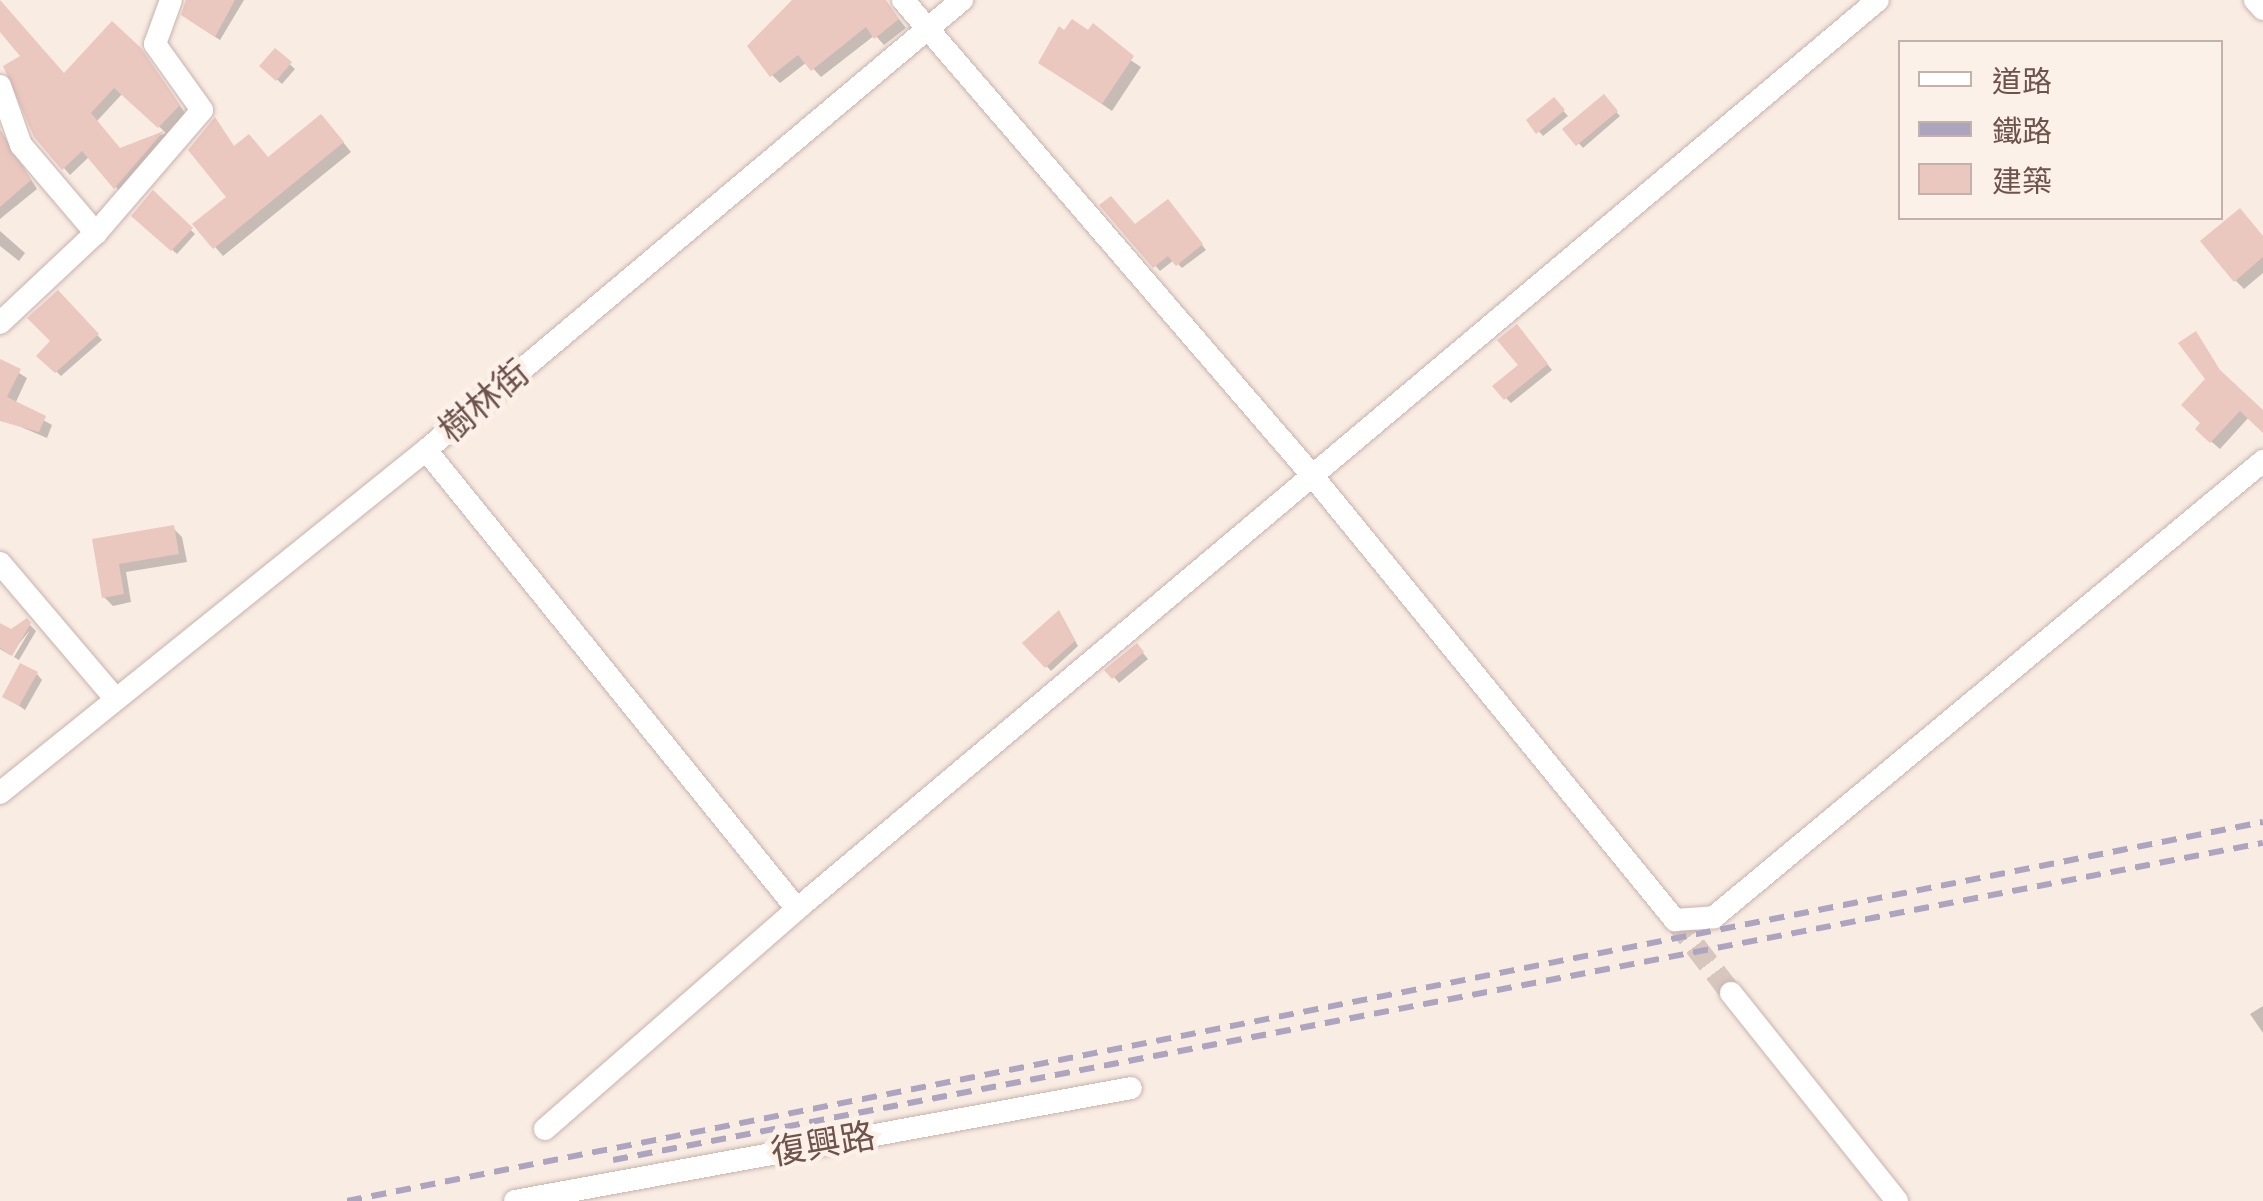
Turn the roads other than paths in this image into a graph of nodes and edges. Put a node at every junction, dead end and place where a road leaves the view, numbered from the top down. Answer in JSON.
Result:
{"nodes":[{"id":1,"x":170,"y":0,"type":"edge"},
{"id":2,"x":902,"y":0,"type":"edge"},
{"id":3,"x":962,"y":0,"type":"edge"},
{"id":4,"x":1878,"y":0,"type":"edge"},
{"id":5,"x":2255,"y":0,"type":"edge"},
{"id":6,"x":2263,"y":9,"type":"edge"},
{"id":7,"x":927,"y":27,"type":"junction"},
{"id":8,"x":0,"y":86,"type":"edge"},
{"id":9,"x":96,"y":233,"type":"junction"},
{"id":10,"x":0,"y":323,"type":"edge"},
{"id":11,"x":426,"y":450,"type":"junction"},
{"id":12,"x":2263,"y":461,"type":"edge"},
{"id":13,"x":1310,"y":474,"type":"junction"},
{"id":14,"x":0,"y":563,"type":"edge"},
{"id":15,"x":113,"y":696,"type":"junction"},
{"id":16,"x":0,"y":793,"type":"edge"},
{"id":17,"x":797,"y":909,"type":"junction"},
{"id":18,"x":1731,"y":994,"type":"tunnel mouth"},
{"id":19,"x":1131,"y":1088,"type":"dead end"},
{"id":20,"x":545,"y":1128,"type":"dead end"},
{"id":21,"x":516,"y":1201,"type":"edge"},
{"id":22,"x":1897,"y":1201,"type":"edge"}],
"edges":[{"from":1,"to":9,"type":"street"},
{"from":2,"to":7,"type":"street"},
{"from":3,"to":7,"type":"street","name":"樹林街"},
{"from":4,"to":13,"type":"street"},
{"from":5,"to":6,"type":"street"},
{"from":7,"to":11,"type":"street","name":"樹林街"},
{"from":7,"to":13,"type":"street"},
{"from":8,"to":9,"type":"street"},
{"from":9,"to":10,"type":"street"},
{"from":11,"to":15,"type":"street","name":"樹林街"},
{"from":11,"to":17,"type":"street"},
{"from":12,"to":13,"type":"street"},
{"from":13,"to":17,"type":"street"},
{"from":14,"to":15,"type":"street"},
{"from":15,"to":16,"type":"street","name":"樹林街"},
{"from":17,"to":20,"type":"street"},
{"from":18,"to":22,"type":"street"},
{"from":19,"to":21,"type":"street","name":"復興路"}]}
